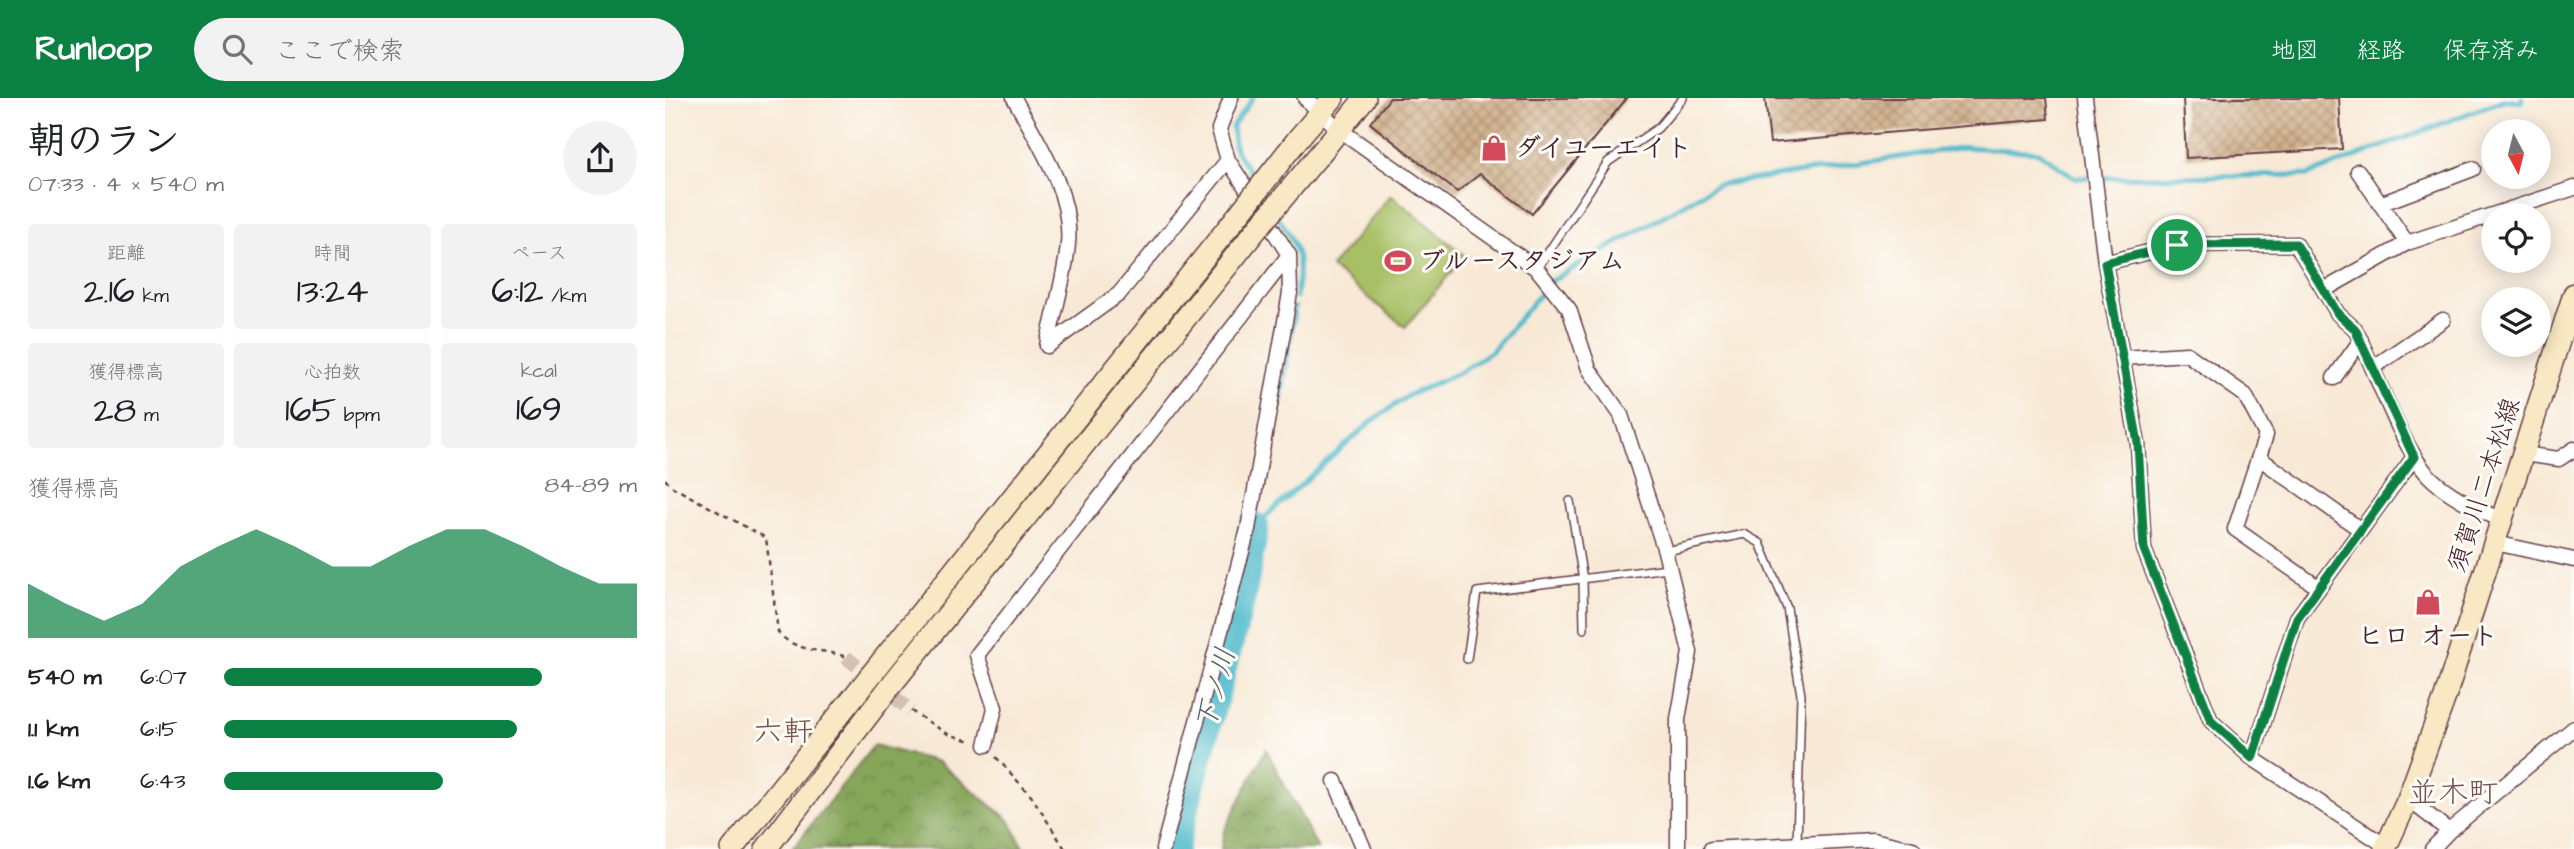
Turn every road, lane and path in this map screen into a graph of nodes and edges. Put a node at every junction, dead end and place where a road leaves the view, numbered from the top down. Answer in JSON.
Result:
{"nodes":[{"id":1,"x":1014,"y":98,"type":"edge"},
{"id":2,"x":1231,"y":98,"type":"edge"},
{"id":3,"x":1305,"y":98,"type":"edge"},
{"id":4,"x":1365,"y":98,"type":"edge"},
{"id":5,"x":1683,"y":98,"type":"edge"},
{"id":6,"x":2085,"y":98,"type":"edge"},
{"id":7,"x":1326,"y":106,"type":"edge"},
{"id":8,"x":1340,"y":130,"type":"junction"},
{"id":9,"x":1228,"y":160,"type":"junction"},
{"id":10,"x":2473,"y":169,"type":"dead end"},
{"id":11,"x":2358,"y":171,"type":"dead end"},
{"id":12,"x":2574,"y":188,"type":"edge"},
{"id":13,"x":2380,"y":204,"type":"junction"},
{"id":14,"x":2407,"y":243,"type":"junction"},
{"id":15,"x":1289,"y":255,"type":"junction"},
{"id":16,"x":2105,"y":263,"type":"junction"},
{"id":17,"x":1537,"y":269,"type":"junction"},
{"id":18,"x":2324,"y":290,"type":"junction"},
{"id":19,"x":2574,"y":294,"type":"edge"},
{"id":20,"x":2443,"y":320,"type":"dead end"},
{"id":21,"x":2361,"y":340,"type":"junction"},
{"id":22,"x":2122,"y":358,"type":"junction"},
{"id":23,"x":2374,"y":367,"type":"junction"},
{"id":24,"x":2334,"y":378,"type":"dead end"},
{"id":25,"x":2574,"y":449,"type":"edge"},
{"id":26,"x":2523,"y":454,"type":"junction"},
{"id":27,"x":2414,"y":457,"type":"junction"},
{"id":28,"x":2259,"y":458,"type":"junction"},
{"id":29,"x":665,"y":479,"type":"edge"},
{"id":30,"x":1570,"y":500,"type":"dead end"},
{"id":31,"x":2503,"y":521,"type":"junction"},
{"id":32,"x":2361,"y":530,"type":"junction"},
{"id":33,"x":2495,"y":543,"type":"junction"},
{"id":34,"x":1665,"y":551,"type":"junction"},
{"id":35,"x":2574,"y":560,"type":"edge"},
{"id":36,"x":1668,"y":569,"type":"junction"},
{"id":37,"x":1583,"y":580,"type":"junction"},
{"id":38,"x":2319,"y":588,"type":"junction"},
{"id":39,"x":1584,"y":629,"type":"dead end"},
{"id":40,"x":846,"y":657,"type":"tunnel mouth"},
{"id":41,"x":1467,"y":659,"type":"dead end"},
{"id":42,"x":911,"y":711,"type":"tunnel mouth"},
{"id":43,"x":2574,"y":728,"type":"edge"},
{"id":44,"x":986,"y":745,"type":"junction"},
{"id":45,"x":2252,"y":758,"type":"junction"},
{"id":46,"x":1335,"y":781,"type":"dead end"},
{"id":47,"x":2407,"y":799,"type":"junction"},
{"id":48,"x":2449,"y":831,"type":"junction"},
{"id":49,"x":1797,"y":843,"type":"junction"},
{"id":50,"x":2386,"y":848,"type":"edge"},
{"id":51,"x":732,"y":849,"type":"edge"},
{"id":52,"x":766,"y":849,"type":"edge"},
{"id":53,"x":1065,"y":849,"type":"edge"},
{"id":54,"x":1163,"y":849,"type":"edge"},
{"id":55,"x":1364,"y":849,"type":"edge"},
{"id":56,"x":1678,"y":849,"type":"edge"},
{"id":57,"x":1711,"y":849,"type":"edge"},
{"id":58,"x":1913,"y":849,"type":"edge"},
{"id":59,"x":2432,"y":849,"type":"edge"}],
"edges":[{"from":1,"to":9,"type":"street"},
{"from":2,"to":9,"type":"street"},
{"from":3,"to":7,"type":"street"},
{"from":4,"to":8,"type":"street"},
{"from":5,"to":17,"type":"lane"},
{"from":6,"to":16,"type":"street"},
{"from":7,"to":8,"type":"street"},
{"from":7,"to":51,"type":"street","bridge":true},
{"from":8,"to":17,"type":"street"},
{"from":8,"to":52,"type":"street","bridge":true},
{"from":9,"to":15,"type":"street"},
{"from":10,"to":13,"type":"street"},
{"from":11,"to":13,"type":"street"},
{"from":12,"to":14,"type":"street"},
{"from":13,"to":14,"type":"street"},
{"from":14,"to":18,"type":"street"},
{"from":15,"to":44,"type":"street"},
{"from":15,"to":54,"type":"street"},
{"from":16,"to":18,"type":"street"},
{"from":16,"to":22,"type":"street"},
{"from":17,"to":34,"type":"street"},
{"from":18,"to":21,"type":"street"},
{"from":19,"to":26,"type":"street","name":"須賀川二本松線"},
{"from":20,"to":23,"type":"street"},
{"from":21,"to":23,"type":"street"},
{"from":21,"to":24,"type":"street"},
{"from":22,"to":28,"type":"street"},
{"from":22,"to":45,"type":"street"},
{"from":23,"to":27,"type":"street"},
{"from":25,"to":26,"type":"street"},
{"from":26,"to":31,"type":"street","name":"須賀川二本松線"},
{"from":27,"to":31,"type":"street"},
{"from":27,"to":32,"type":"street"},
{"from":28,"to":32,"type":"street"},
{"from":28,"to":38,"type":"street"},
{"from":29,"to":40,"type":"path"},
{"from":30,"to":37,"type":"lane"},
{"from":31,"to":33,"type":"street","name":"須賀川二本松線"},
{"from":32,"to":38,"type":"street"},
{"from":33,"to":35,"type":"street"},
{"from":33,"to":47,"type":"street","name":"須賀川二本松線"},
{"from":34,"to":36,"type":"street"},
{"from":34,"to":49,"type":"lane"},
{"from":36,"to":37,"type":"lane"},
{"from":36,"to":56,"type":"street"},
{"from":37,"to":39,"type":"lane"},
{"from":37,"to":41,"type":"lane"},
{"from":38,"to":45,"type":"street"},
{"from":42,"to":44,"type":"path"},
{"from":43,"to":48,"type":"street"},
{"from":44,"to":53,"type":"path"},
{"from":45,"to":50,"type":"street"},
{"from":46,"to":55,"type":"street"},
{"from":47,"to":48,"type":"street"},
{"from":47,"to":50,"type":"street","name":"須賀川二本松線"},
{"from":48,"to":59,"type":"street"},
{"from":49,"to":57,"type":"street"},
{"from":49,"to":58,"type":"street"}]}
